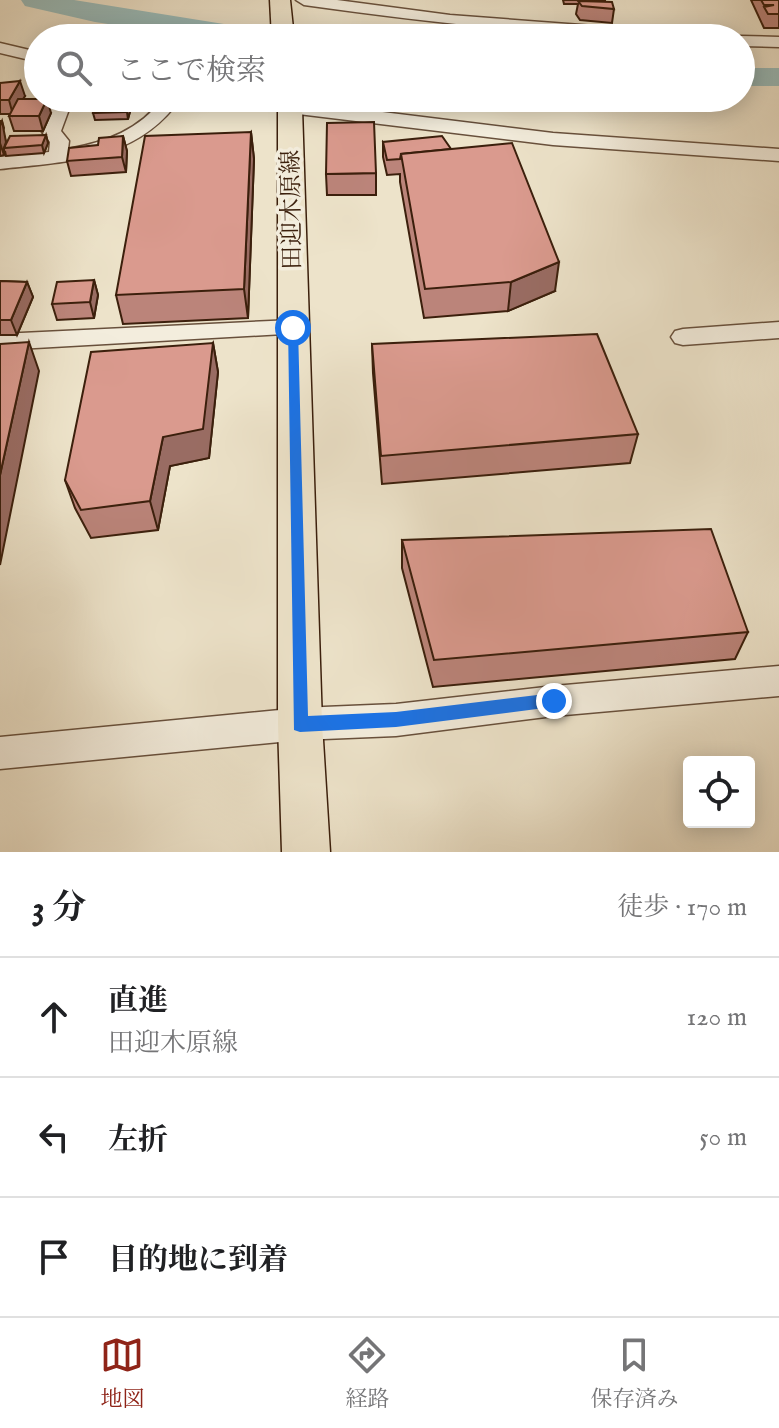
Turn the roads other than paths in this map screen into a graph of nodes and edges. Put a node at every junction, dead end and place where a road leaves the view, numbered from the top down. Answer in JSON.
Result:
{"nodes":[{"id":1,"x":280,"y":0,"type":"edge"},
{"id":2,"x":304,"y":0,"type":"edge"},
{"id":3,"x":282,"y":24,"type":"edge"},
{"id":4,"x":503,"y":24,"type":"edge"},
{"id":5,"x":755,"y":41,"type":"edge"},
{"id":6,"x":779,"y":42,"type":"edge"},
{"id":7,"x":0,"y":48,"type":"edge"},
{"id":8,"x":24,"y":54,"type":"edge"},
{"id":9,"x":59,"y":112,"type":"edge"},
{"id":10,"x":161,"y":112,"type":"edge"},
{"id":11,"x":288,"y":112,"type":"edge"},
{"id":12,"x":352,"y":112,"type":"edge"},
{"id":13,"x":58,"y":155,"type":"junction"},
{"id":14,"x":779,"y":155,"type":"edge"},
{"id":15,"x":0,"y":163,"type":"edge"},
{"id":16,"x":293,"y":328,"type":"junction"},
{"id":17,"x":779,"y":330,"type":"edge"},
{"id":18,"x":683,"y":337,"type":"dead end"},
{"id":19,"x":0,"y":342,"type":"edge"},
{"id":20,"x":779,"y":681,"type":"edge"},
{"id":21,"x":300,"y":724,"type":"junction"},
{"id":22,"x":0,"y":753,"type":"edge"},
{"id":23,"x":306,"y":852,"type":"edge"}],
"edges":[{"from":1,"to":3,"type":"main road"},
{"from":2,"to":4,"type":"street"},
{"from":5,"to":6,"type":"street"},
{"from":7,"to":8,"type":"street"},
{"from":9,"to":13,"type":"street"},
{"from":10,"to":13,"type":"street"},
{"from":11,"to":16,"type":"main road","name":"田迎木原線"},
{"from":12,"to":14,"type":"street"},
{"from":13,"to":15,"type":"street"},
{"from":16,"to":19,"type":"street"},
{"from":16,"to":21,"type":"main road","name":"田迎木原線"},
{"from":17,"to":18,"type":"street"},
{"from":20,"to":21,"type":"street"},
{"from":21,"to":22,"type":"street"},
{"from":21,"to":23,"type":"main road","name":"田迎木原線"}]}
